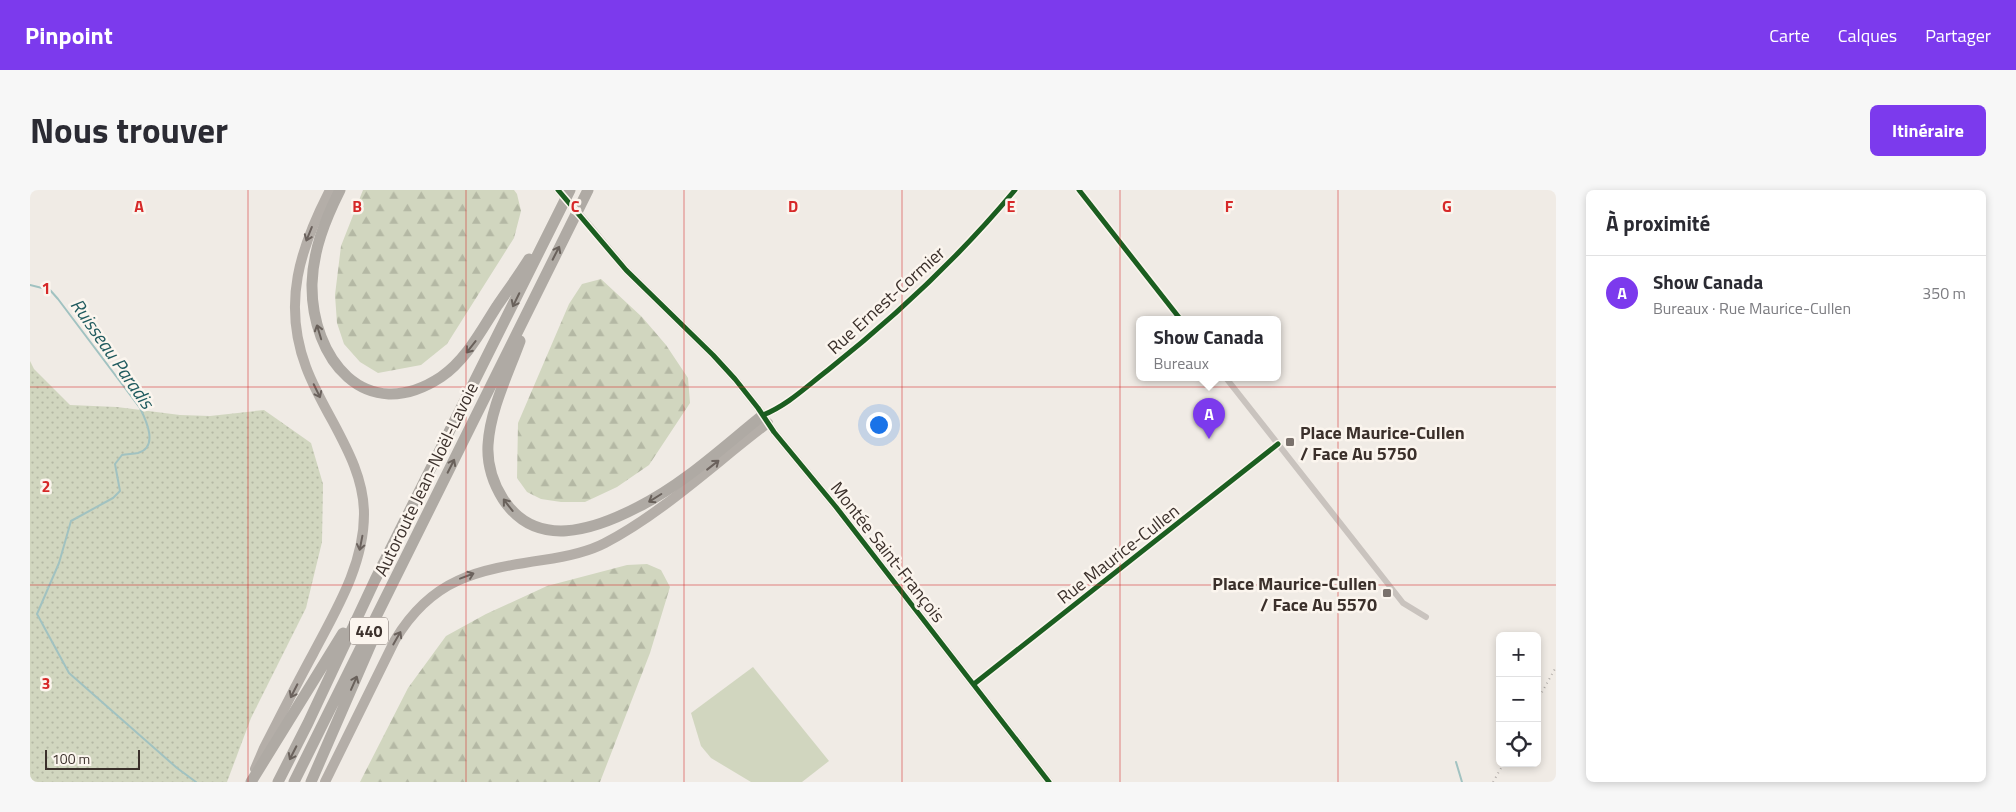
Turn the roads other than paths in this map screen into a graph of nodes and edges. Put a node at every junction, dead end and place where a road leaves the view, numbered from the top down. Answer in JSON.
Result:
{"nodes":[{"id":1,"x":330,"y":190,"type":"edge"},
{"id":2,"x":340,"y":190,"type":"edge"},
{"id":3,"x":558,"y":190,"type":"edge"},
{"id":4,"x":570,"y":190,"type":"edge"},
{"id":5,"x":588,"y":190,"type":"edge"},
{"id":6,"x":1015,"y":190,"type":"edge"},
{"id":7,"x":1079,"y":190,"type":"edge"},
{"id":8,"x":553,"y":225,"type":"junction"},
{"id":9,"x":542,"y":280,"type":"junction"},
{"id":10,"x":1178,"y":316,"type":"edge"},
{"id":11,"x":1228,"y":381,"type":"edge"},
{"id":12,"x":765,"y":419,"type":"junction"},
{"id":13,"x":1278,"y":444,"type":"junction"},
{"id":14,"x":430,"y":510,"type":"junction"},
{"id":15,"x":374,"y":580,"type":"junction"},
{"id":16,"x":1426,"y":617,"type":"dead end"},
{"id":17,"x":974,"y":684,"type":"junction"},
{"id":18,"x":250,"y":782,"type":"edge"},
{"id":19,"x":278,"y":782,"type":"edge"},
{"id":20,"x":294,"y":782,"type":"edge"},
{"id":21,"x":311,"y":782,"type":"edge"},
{"id":22,"x":325,"y":782,"type":"edge"},
{"id":23,"x":1049,"y":782,"type":"edge"}],
"edges":[{"from":1,"to":18,"type":"highway","one_way":true},
{"from":8,"to":2,"type":"highway","one_way":true},
{"from":3,"to":12,"type":"street","name":"Montée Saint-François","bridge":true},
{"from":4,"to":8,"type":"highway","name":"Autoroute Jean-Noël-Lavoie","number":"440"},
{"from":9,"to":5,"type":"highway","name":"Autoroute Jean-Noël-Lavoie","number":"440","one_way":true},
{"from":6,"to":12,"type":"street","name":"Rue Ernest-Cormier"},
{"from":7,"to":10,"type":"street"},
{"from":8,"to":15,"type":"highway","name":"Autoroute Jean-Noël-Lavoie","number":"440","one_way":true},
{"from":12,"to":9,"type":"highway","one_way":true},
{"from":14,"to":9,"type":"highway","name":"Autoroute Jean-Noël-Lavoie","number":"440","one_way":true},
{"from":11,"to":13,"type":"street"},
{"from":12,"to":17,"type":"street","name":"Montée Saint-François"},
{"from":22,"to":12,"type":"highway","one_way":true},
{"from":13,"to":16,"type":"street"},
{"from":13,"to":17,"type":"street","name":"Rue Maurice-Cullen"},
{"from":14,"to":20,"type":"highway","name":"Autoroute Jean-Noël-Lavoie","number":"440"},
{"from":21,"to":14,"type":"highway","one_way":true},
{"from":15,"to":18,"type":"highway"},
{"from":15,"to":19,"type":"highway","name":"Autoroute Jean-Noël-Lavoie","number":"440","one_way":true},
{"from":17,"to":23,"type":"street","name":"Montée Saint-François"}]}
